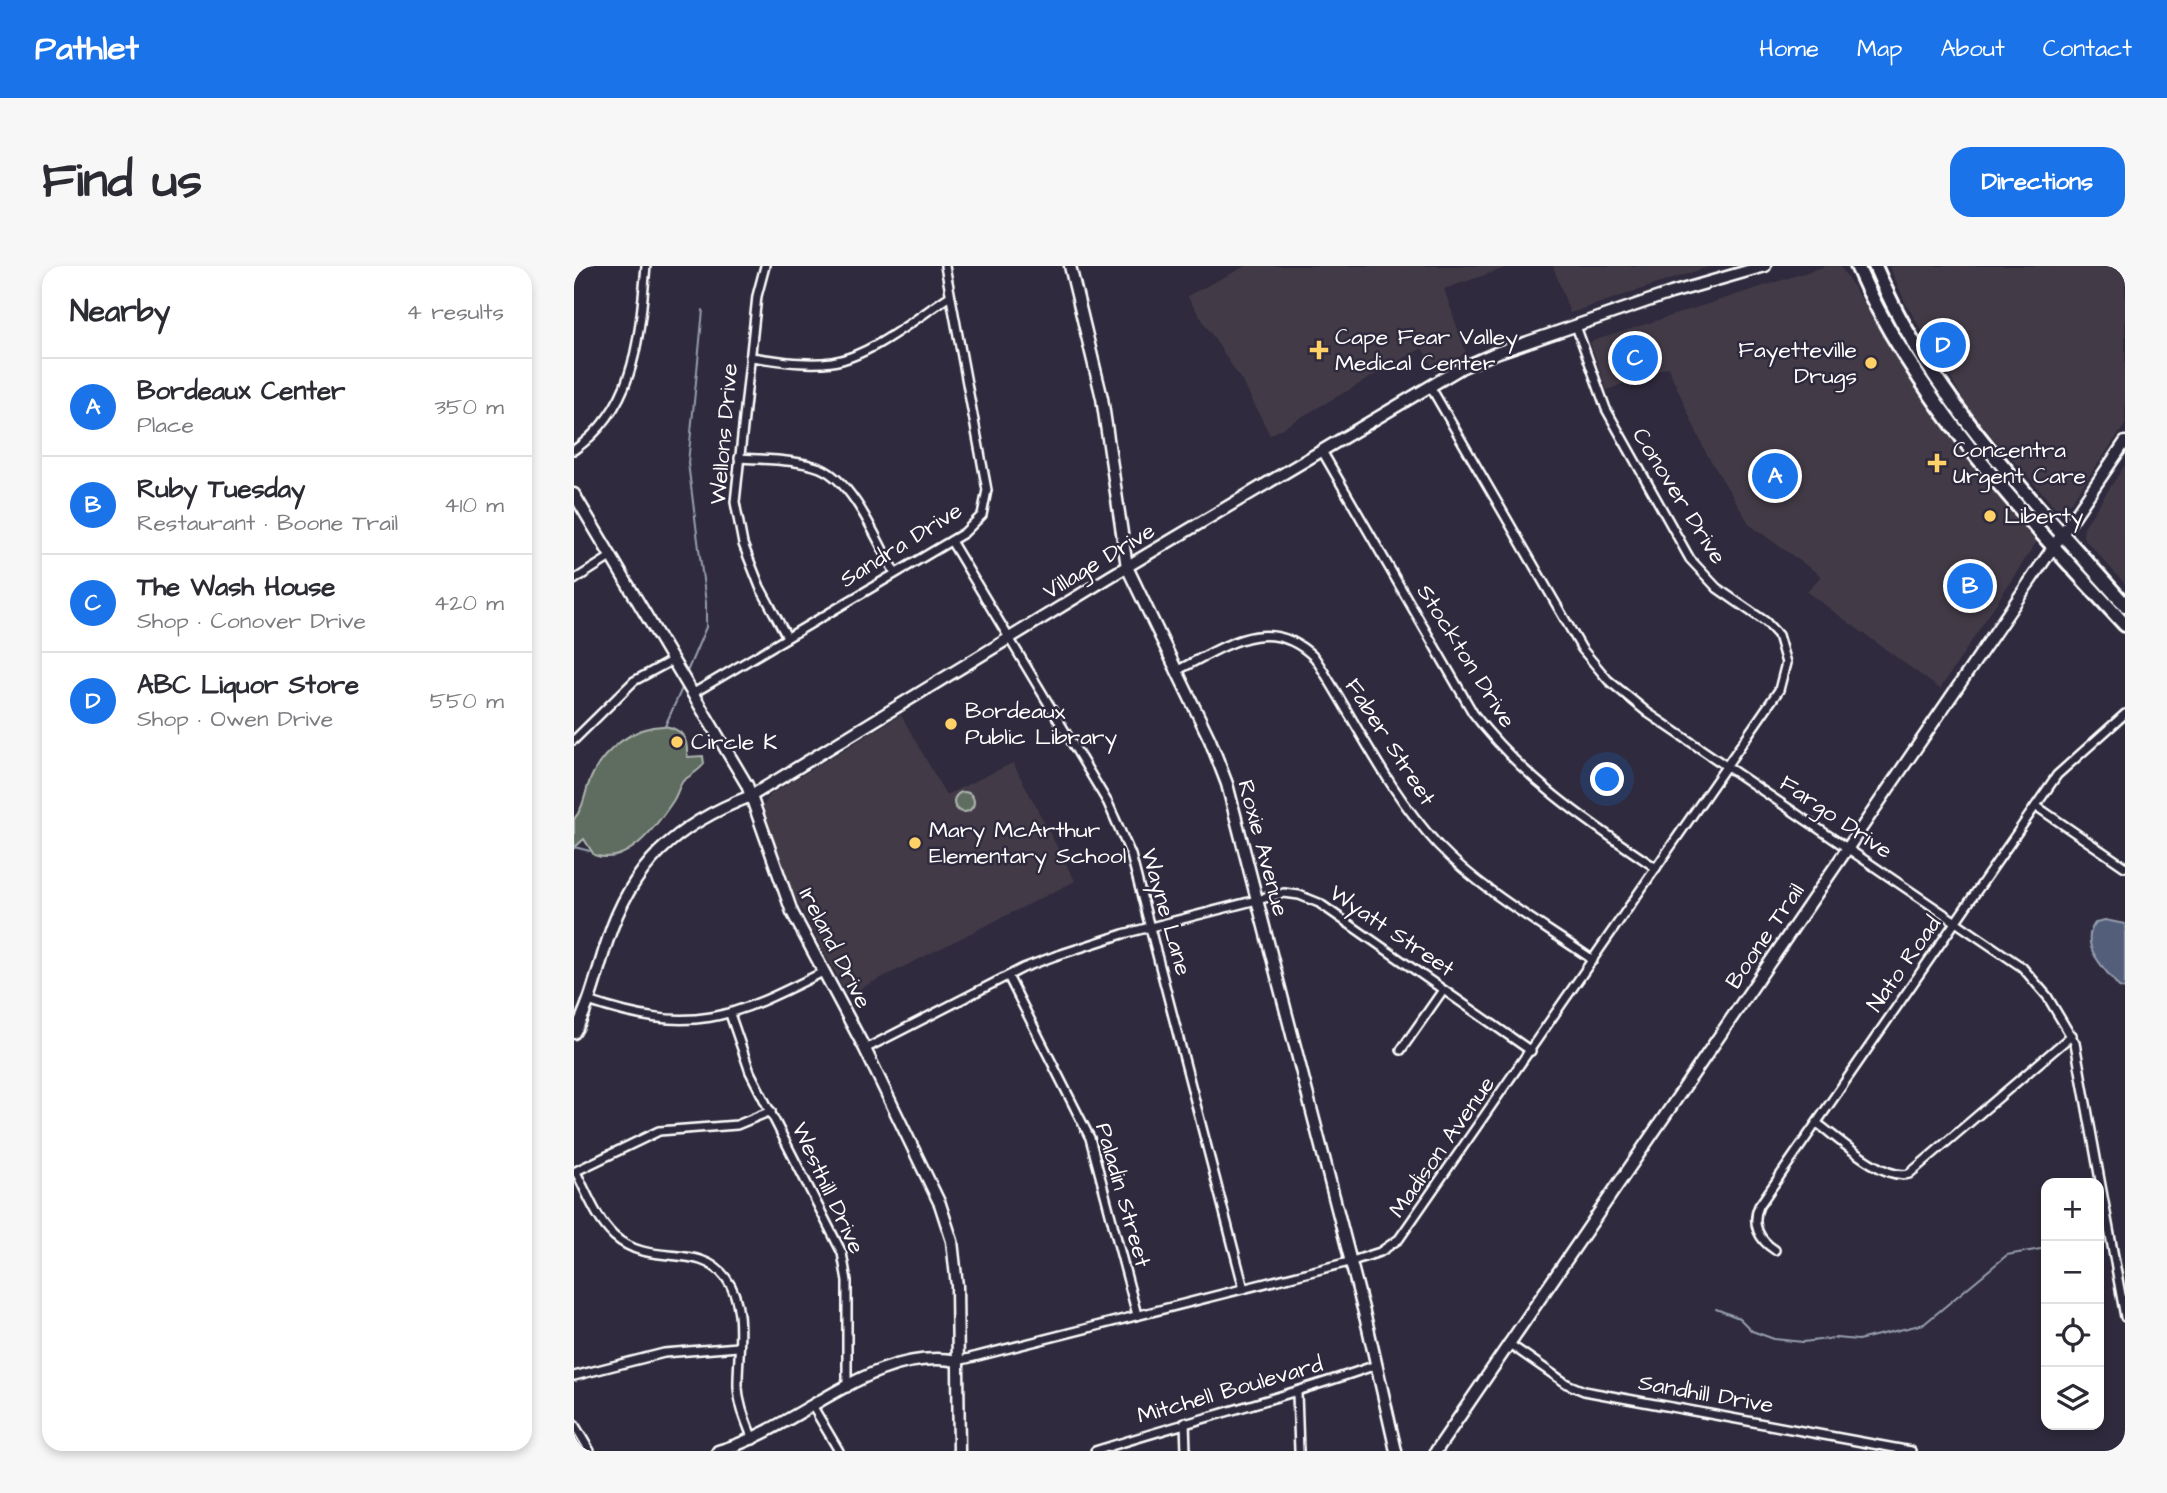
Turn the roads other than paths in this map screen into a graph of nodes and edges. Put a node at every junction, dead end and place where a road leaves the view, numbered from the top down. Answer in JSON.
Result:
{"nodes":[{"id":1,"x":646,"y":266,"type":"edge"},
{"id":2,"x":765,"y":266,"type":"edge"},
{"id":3,"x":945,"y":266,"type":"edge"},
{"id":4,"x":1070,"y":266,"type":"edge"},
{"id":5,"x":1765,"y":266,"type":"edge"},
{"id":6,"x":1857,"y":266,"type":"edge"},
{"id":7,"x":1875,"y":266,"type":"edge"},
{"id":8,"x":950,"y":296,"type":"junction"},
{"id":9,"x":1576,"y":326,"type":"junction"},
{"id":10,"x":750,"y":358,"type":"junction"},
{"id":11,"x":1430,"y":386,"type":"junction"},
{"id":12,"x":2125,"y":442,"type":"edge"},
{"id":13,"x":574,"y":450,"type":"edge"},
{"id":14,"x":1322,"y":451,"type":"junction"},
{"id":15,"x":738,"y":457,"type":"junction"},
{"id":16,"x":574,"y":494,"type":"edge"},
{"id":17,"x":2062,"y":532,"type":"junction"},
{"id":18,"x":951,"y":541,"type":"junction"},
{"id":19,"x":2052,"y":546,"type":"junction"},
{"id":20,"x":612,"y":556,"type":"junction"},
{"id":21,"x":1126,"y":567,"type":"junction"},
{"id":22,"x":894,"y":573,"type":"junction"},
{"id":23,"x":574,"y":580,"type":"edge"},
{"id":24,"x":2125,"y":605,"type":"edge"},
{"id":25,"x":2125,"y":625,"type":"edge"},
{"id":26,"x":787,"y":637,"type":"junction"},
{"id":27,"x":1009,"y":638,"type":"junction"},
{"id":28,"x":673,"y":660,"type":"junction"},
{"id":29,"x":1178,"y":670,"type":"junction"},
{"id":30,"x":692,"y":694,"type":"junction"},
{"id":31,"x":2125,"y":714,"type":"edge"},
{"id":32,"x":574,"y":740,"type":"edge"},
{"id":33,"x":1727,"y":766,"type":"junction"},
{"id":34,"x":751,"y":796,"type":"junction"},
{"id":35,"x":2036,"y":806,"type":"junction"},
{"id":36,"x":1848,"y":849,"type":"junction"},
{"id":37,"x":2125,"y":867,"type":"edge"},
{"id":38,"x":1656,"y":868,"type":"junction"},
{"id":39,"x":1257,"y":899,"type":"junction"},
{"id":40,"x":1958,"y":922,"type":"junction"},
{"id":41,"x":1151,"y":927,"type":"junction"},
{"id":42,"x":1593,"y":960,"type":"junction"},
{"id":43,"x":823,"y":972,"type":"junction"},
{"id":44,"x":1007,"y":976,"type":"junction"},
{"id":45,"x":1443,"y":990,"type":"junction"},
{"id":46,"x":588,"y":1001,"type":"junction"},
{"id":47,"x":730,"y":1014,"type":"junction"},
{"id":48,"x":574,"y":1033,"type":"edge"},
{"id":49,"x":2072,"y":1035,"type":"junction"},
{"id":50,"x":865,"y":1049,"type":"junction"},
{"id":51,"x":1401,"y":1051,"type":"dead end"},
{"id":52,"x":1531,"y":1051,"type":"junction"},
{"id":53,"x":771,"y":1111,"type":"junction"},
{"id":54,"x":1817,"y":1124,"type":"junction"},
{"id":55,"x":575,"y":1172,"type":"edge"},
{"id":56,"x":1775,"y":1250,"type":"dead end"},
{"id":57,"x":1349,"y":1262,"type":"junction"},
{"id":58,"x":1244,"y":1289,"type":"junction"},
{"id":59,"x":1136,"y":1315,"type":"junction"},
{"id":60,"x":2125,"y":1317,"type":"edge"},
{"id":61,"x":1508,"y":1343,"type":"junction"},
{"id":62,"x":738,"y":1347,"type":"junction"},
{"id":63,"x":958,"y":1361,"type":"junction"},
{"id":64,"x":1376,"y":1366,"type":"junction"},
{"id":65,"x":574,"y":1376,"type":"edge"},
{"id":66,"x":847,"y":1388,"type":"junction"},
{"id":67,"x":1297,"y":1393,"type":"junction"},
{"id":68,"x":813,"y":1407,"type":"junction"},
{"id":69,"x":1185,"y":1422,"type":"junction"},
{"id":70,"x":574,"y":1424,"type":"edge"},
{"id":71,"x":753,"y":1440,"type":"junction"},
{"id":72,"x":590,"y":1451,"type":"edge"},
{"id":73,"x":718,"y":1451,"type":"edge"},
{"id":74,"x":839,"y":1451,"type":"edge"},
{"id":75,"x":959,"y":1451,"type":"edge"},
{"id":76,"x":1095,"y":1451,"type":"edge"},
{"id":77,"x":1186,"y":1451,"type":"edge"},
{"id":78,"x":1299,"y":1451,"type":"edge"},
{"id":79,"x":1396,"y":1451,"type":"edge"},
{"id":80,"x":1436,"y":1451,"type":"edge"},
{"id":81,"x":1911,"y":1451,"type":"edge"}],
"edges":[{"from":1,"to":13,"type":"street"},
{"from":2,"to":10,"type":"street","name":"Wellons Drive"},
{"from":3,"to":8,"type":"street","name":"Sandra Drive"},
{"from":4,"to":21,"type":"street","name":"Roxie Avenue"},
{"from":5,"to":9,"type":"street","name":"Village Drive"},
{"from":6,"to":19,"type":"highway"},
{"from":7,"to":17,"type":"highway"},
{"from":8,"to":10,"type":"street"},
{"from":8,"to":18,"type":"street","name":"Sandra Drive"},
{"from":9,"to":11,"type":"street","name":"Village Drive"},
{"from":9,"to":33,"type":"street","name":"Conover Drive"},
{"from":10,"to":15,"type":"street","name":"Wellons Drive"},
{"from":11,"to":14,"type":"street","name":"Village Drive"},
{"from":11,"to":33,"type":"street","name":"Fargo Drive"},
{"from":12,"to":17,"type":"street","name":"Boone Trail"},
{"from":14,"to":21,"type":"street","name":"Village Drive"},
{"from":14,"to":38,"type":"street","name":"Stockton Drive"},
{"from":15,"to":22,"type":"street"},
{"from":15,"to":26,"type":"street","name":"Wellons Drive"},
{"from":16,"to":20,"type":"street","name":"Ireland Drive"},
{"from":17,"to":19,"type":"street","name":"Boone Trail"},
{"from":17,"to":24,"type":"highway"},
{"from":18,"to":22,"type":"street","name":"Sandra Drive"},
{"from":18,"to":27,"type":"street","name":"Wayne Lane"},
{"from":19,"to":25,"type":"highway"},
{"from":19,"to":36,"type":"street","name":"Boone Trail"},
{"from":20,"to":23,"type":"street"},
{"from":20,"to":28,"type":"street","name":"Ireland Drive"},
{"from":21,"to":27,"type":"street","name":"Village Drive"},
{"from":21,"to":29,"type":"street","name":"Roxie Avenue"},
{"from":22,"to":26,"type":"street","name":"Sandra Drive"},
{"from":26,"to":30,"type":"street","name":"Sandra Drive"},
{"from":27,"to":34,"type":"street","name":"Village Drive"},
{"from":27,"to":41,"type":"street","name":"Wayne Lane"},
{"from":28,"to":30,"type":"street","name":"Ireland Drive"},
{"from":28,"to":32,"type":"street"},
{"from":29,"to":39,"type":"street","name":"Roxie Avenue"},
{"from":29,"to":42,"type":"street","name":"Faber Street"},
{"from":30,"to":34,"type":"street","name":"Ireland Drive"},
{"from":31,"to":35,"type":"street","name":"Nato Road"},
{"from":33,"to":36,"type":"street","name":"Fargo Drive"},
{"from":33,"to":38,"type":"street","name":"Madison Avenue"},
{"from":34,"to":43,"type":"street","name":"Ireland Drive"},
{"from":34,"to":46,"type":"street","name":"Village Drive"},
{"from":35,"to":37,"type":"street"},
{"from":35,"to":40,"type":"street","name":"Nato Road"},
{"from":36,"to":40,"type":"street","name":"Fargo Drive"},
{"from":36,"to":61,"type":"street","name":"Boone Trail"},
{"from":38,"to":42,"type":"street","name":"Madison Avenue"},
{"from":39,"to":41,"type":"street","name":"Wyatt Street"},
{"from":39,"to":45,"type":"street","name":"Wyatt Street"},
{"from":39,"to":57,"type":"street","name":"Roxie Avenue"},
{"from":40,"to":49,"type":"street","name":"Fargo Drive"},
{"from":40,"to":54,"type":"street","name":"Nato Road"},
{"from":41,"to":44,"type":"street","name":"Wyatt Street"},
{"from":41,"to":58,"type":"street","name":"Wayne Lane"},
{"from":42,"to":52,"type":"street","name":"Madison Avenue"},
{"from":43,"to":47,"type":"street"},
{"from":43,"to":50,"type":"street","name":"Ireland Drive"},
{"from":44,"to":50,"type":"street","name":"Wyatt Street"},
{"from":44,"to":59,"type":"street","name":"Paladin Street"},
{"from":45,"to":51,"type":"street"},
{"from":45,"to":52,"type":"street","name":"Wyatt Street"},
{"from":46,"to":47,"type":"street"},
{"from":46,"to":48,"type":"street","name":"Village Drive"},
{"from":47,"to":53,"type":"street","name":"Westhill Drive"},
{"from":49,"to":54,"type":"street"},
{"from":49,"to":60,"type":"street","name":"Fargo Drive"},
{"from":50,"to":63,"type":"street","name":"Ireland Drive"},
{"from":52,"to":57,"type":"street","name":"Madison Avenue"},
{"from":53,"to":55,"type":"street"},
{"from":53,"to":66,"type":"street","name":"Westhill Drive"},
{"from":54,"to":56,"type":"street","name":"Nato Road"},
{"from":55,"to":62,"type":"street"},
{"from":57,"to":58,"type":"street","name":"Madison Avenue"},
{"from":57,"to":64,"type":"street","name":"Roxie Avenue"},
{"from":58,"to":59,"type":"street","name":"Madison Avenue"},
{"from":59,"to":63,"type":"street","name":"Madison Avenue"},
{"from":61,"to":80,"type":"street","name":"Boone Trail"},
{"from":61,"to":81,"type":"street","name":"Sandhill Drive"},
{"from":62,"to":65,"type":"street"},
{"from":62,"to":71,"type":"street"},
{"from":63,"to":66,"type":"street"},
{"from":63,"to":75,"type":"street","name":"Ireland Drive"},
{"from":64,"to":67,"type":"street","name":"Mitchell Boulevard"},
{"from":64,"to":79,"type":"street","name":"Roxie Avenue"},
{"from":66,"to":68,"type":"street"},
{"from":67,"to":69,"type":"street","name":"Mitchell Boulevard"},
{"from":67,"to":78,"type":"street"},
{"from":68,"to":71,"type":"street"},
{"from":68,"to":74,"type":"street"},
{"from":69,"to":76,"type":"street","name":"Mitchell Boulevard"},
{"from":69,"to":77,"type":"street"},
{"from":70,"to":72,"type":"street"},
{"from":71,"to":73,"type":"street"}]}
